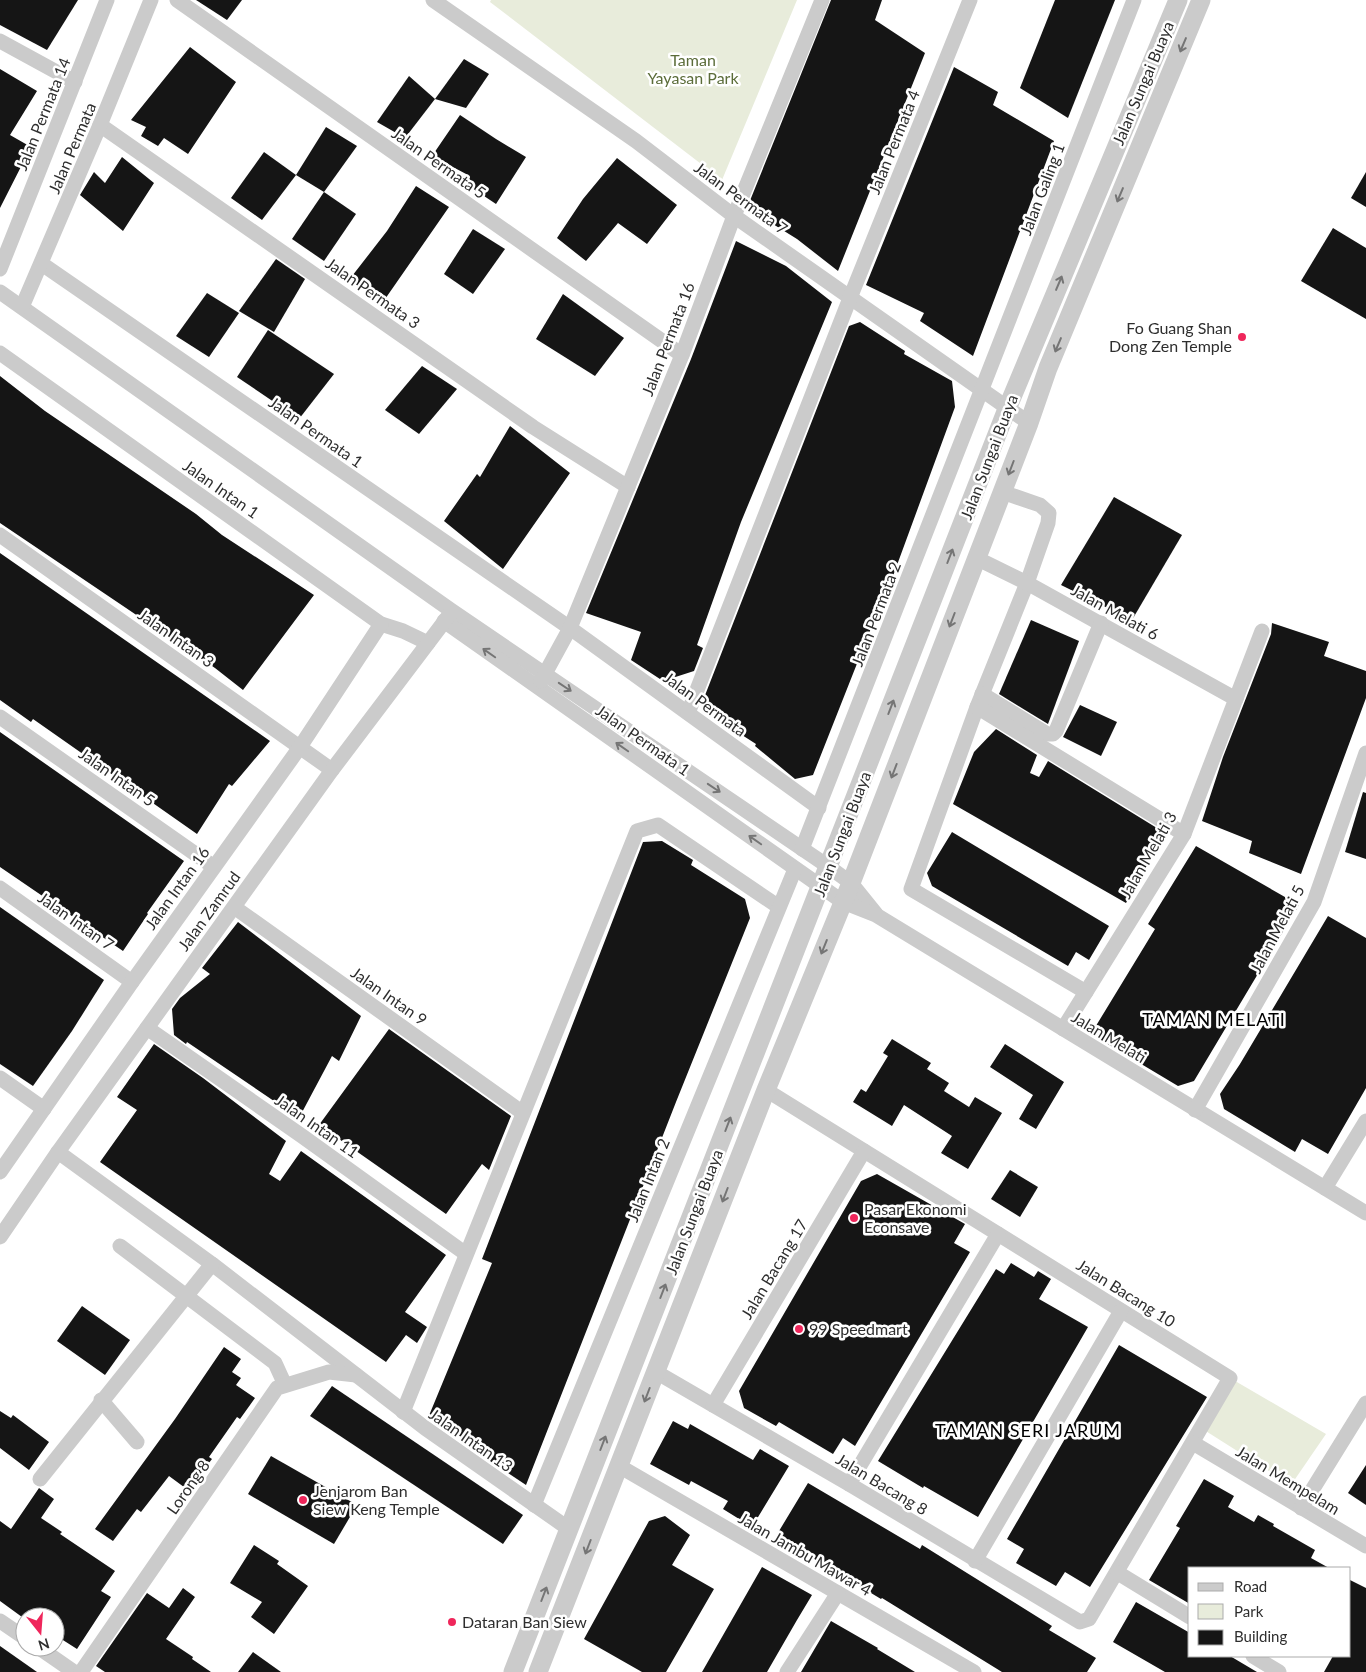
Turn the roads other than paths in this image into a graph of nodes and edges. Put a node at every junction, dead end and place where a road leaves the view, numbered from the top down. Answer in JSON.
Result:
{"nodes":[{"id":1,"x":108,"y":0,"type":"edge"},
{"id":2,"x":151,"y":0,"type":"edge"},
{"id":3,"x":177,"y":0,"type":"edge"},
{"id":4,"x":433,"y":0,"type":"edge"},
{"id":5,"x":822,"y":0,"type":"edge"},
{"id":6,"x":970,"y":0,"type":"edge"},
{"id":7,"x":1134,"y":0,"type":"edge"},
{"id":8,"x":1178,"y":0,"type":"edge"},
{"id":9,"x":1201,"y":0,"type":"edge"},
{"id":10,"x":455,"y":7,"type":"edge"},
{"id":11,"x":0,"y":41,"type":"edge"},
{"id":12,"x":75,"y":82,"type":"junction"},
{"id":13,"x":100,"y":124,"type":"junction"},
{"id":14,"x":734,"y":216,"type":"junction"},
{"id":15,"x":5,"y":241,"type":"edge"},
{"id":16,"x":42,"y":264,"type":"junction"},
{"id":17,"x":0,"y":269,"type":"edge"},
{"id":18,"x":0,"y":292,"type":"edge"},
{"id":19,"x":850,"y":298,"type":"junction"},
{"id":20,"x":22,"y":308,"type":"junction"},
{"id":21,"x":0,"y":353,"type":"edge"},
{"id":22,"x":682,"y":356,"type":"junction"},
{"id":23,"x":982,"y":391,"type":"junction"},
{"id":24,"x":1007,"y":409,"type":"junction"},
{"id":25,"x":1029,"y":423,"type":"junction"},
{"id":26,"x":628,"y":487,"type":"junction"},
{"id":27,"x":1002,"y":492,"type":"junction"},
{"id":28,"x":0,"y":535,"type":"edge"},
{"id":29,"x":976,"y":558,"type":"junction"},
{"id":30,"x":1027,"y":583,"type":"junction"},
{"id":31,"x":448,"y":616,"type":"junction"},
{"id":32,"x":381,"y":624,"type":"junction"},
{"id":33,"x":1101,"y":624,"type":"junction"},
{"id":34,"x":570,"y":628,"type":"junction"},
{"id":35,"x":1262,"y":631,"type":"dead end"},
{"id":36,"x":428,"y":643,"type":"junction"},
{"id":37,"x":542,"y":681,"type":"junction"},
{"id":38,"x":1236,"y":699,"type":"junction"},
{"id":39,"x":980,"y":701,"type":"junction"},
{"id":40,"x":688,"y":713,"type":"junction"},
{"id":41,"x":0,"y":717,"type":"edge"},
{"id":42,"x":300,"y":746,"type":"junction"},
{"id":43,"x":1366,"y":753,"type":"edge"},
{"id":44,"x":332,"y":770,"type":"junction"},
{"id":45,"x":819,"y":808,"type":"junction"},
{"id":46,"x":1184,"y":834,"type":"junction"},
{"id":47,"x":802,"y":849,"type":"junction"},
{"id":48,"x":214,"y":867,"type":"junction"},
{"id":49,"x":829,"y":867,"type":"junction"},
{"id":50,"x":794,"y":869,"type":"junction"},
{"id":51,"x":851,"y":883,"type":"junction"},
{"id":52,"x":821,"y":887,"type":"junction"},
{"id":53,"x":0,"y":888,"type":"edge"},
{"id":54,"x":843,"y":902,"type":"junction"},
{"id":55,"x":234,"y":907,"type":"junction"},
{"id":56,"x":779,"y":907,"type":"junction"},
{"id":57,"x":876,"y":914,"type":"junction"},
{"id":58,"x":132,"y":982,"type":"junction"},
{"id":59,"x":1086,"y":992,"type":"junction"},
{"id":60,"x":147,"y":1028,"type":"junction"},
{"id":61,"x":1063,"y":1029,"type":"junction"},
{"id":62,"x":0,"y":1078,"type":"edge"},
{"id":63,"x":766,"y":1090,"type":"junction"},
{"id":64,"x":44,"y":1109,"type":"junction"},
{"id":65,"x":1195,"y":1110,"type":"junction"},
{"id":66,"x":523,"y":1113,"type":"junction"},
{"id":67,"x":1366,"y":1121,"type":"edge"},
{"id":68,"x":864,"y":1150,"type":"junction"},
{"id":69,"x":58,"y":1152,"type":"junction"},
{"id":70,"x":0,"y":1172,"type":"edge"},
{"id":71,"x":1326,"y":1188,"type":"junction"},
{"id":72,"x":1366,"y":1213,"type":"edge"},
{"id":73,"x":998,"y":1234,"type":"junction"},
{"id":74,"x":0,"y":1237,"type":"edge"},
{"id":75,"x":120,"y":1246,"type":"dead end"},
{"id":76,"x":466,"y":1254,"type":"junction"},
{"id":77,"x":212,"y":1264,"type":"junction"},
{"id":78,"x":186,"y":1296,"type":"junction"},
{"id":79,"x":1122,"y":1311,"type":"junction"},
{"id":80,"x":656,"y":1372,"type":"junction"},
{"id":81,"x":356,"y":1374,"type":"junction"},
{"id":82,"x":285,"y":1385,"type":"junction"},
{"id":83,"x":101,"y":1400,"type":"junction"},
{"id":84,"x":1366,"y":1403,"type":"edge"},
{"id":85,"x":713,"y":1405,"type":"junction"},
{"id":86,"x":403,"y":1412,"type":"junction"},
{"id":87,"x":137,"y":1442,"type":"dead end"},
{"id":88,"x":1192,"y":1443,"type":"junction"},
{"id":89,"x":619,"y":1466,"type":"junction"},
{"id":90,"x":40,"y":1479,"type":"dead end"},
{"id":91,"x":850,"y":1484,"type":"junction"},
{"id":92,"x":534,"y":1505,"type":"junction"},
{"id":93,"x":1301,"y":1508,"type":"junction"},
{"id":94,"x":569,"y":1529,"type":"junction"},
{"id":95,"x":1366,"y":1546,"type":"edge"},
{"id":96,"x":975,"y":1561,"type":"junction"},
{"id":97,"x":1118,"y":1573,"type":"junction"},
{"id":98,"x":838,"y":1594,"type":"junction"},
{"id":99,"x":1188,"y":1616,"type":"edge"},
{"id":100,"x":1089,"y":1620,"type":"joint"},
{"id":101,"x":0,"y":1621,"type":"edge"},
{"id":102,"x":15,"y":1631,"type":"edge"},
{"id":103,"x":52,"y":1657,"type":"edge"},
{"id":104,"x":1255,"y":1657,"type":"edge"},
{"id":105,"x":964,"y":1670,"type":"edge"},
{"id":106,"x":74,"y":1672,"type":"edge"},
{"id":107,"x":81,"y":1672,"type":"edge"},
{"id":108,"x":514,"y":1672,"type":"edge"},
{"id":109,"x":538,"y":1672,"type":"edge"},
{"id":110,"x":787,"y":1672,"type":"edge"},
{"id":111,"x":1279,"y":1672,"type":"edge"}],
"edges":[{"from":1,"to":12,"type":"street","name":"Jalan Permata 14"},
{"from":2,"to":13,"type":"street","name":"Jalan Permata"},
{"from":3,"to":22,"type":"street","name":"Jalan Permata 5"},
{"from":4,"to":10,"type":"street","name":"Jalan Permata 7"},
{"from":5,"to":14,"type":"street","name":"Jalan Permata 16"},
{"from":6,"to":19,"type":"street","name":"Jalan Permata 4"},
{"from":7,"to":23,"type":"street","name":"Jalan Galing 1"},
{"from":24,"to":8,"type":"street","name":"Jalan Sungai Buaya","one_way":true},
{"from":9,"to":25,"type":"street","name":"Jalan Sungai Buaya","one_way":true},
{"from":10,"to":14,"type":"street","name":"Jalan Permata 7"},
{"from":11,"to":12,"type":"street"},
{"from":12,"to":15,"type":"street","name":"Jalan Permata 14"},
{"from":13,"to":16,"type":"street","name":"Jalan Permata"},
{"from":13,"to":26,"type":"street","name":"Jalan Permata 3"},
{"from":14,"to":19,"type":"street","name":"Jalan Permata 7"},
{"from":14,"to":22,"type":"street","name":"Jalan Permata 16"},
{"from":15,"to":17,"type":"street","name":"Jalan Permata 14"},
{"from":16,"to":20,"type":"street","name":"Jalan Permata"},
{"from":16,"to":34,"type":"street","name":"Jalan Permata 1"},
{"from":18,"to":20,"type":"street","name":"Jalan Permata 1"},
{"from":19,"to":23,"type":"street","name":"Jalan Permata 7"},
{"from":19,"to":40,"type":"street"},
{"from":20,"to":31,"type":"street","name":"Jalan Permata 1"},
{"from":21,"to":32,"type":"street","name":"Jalan Intan 1"},
{"from":22,"to":26,"type":"street","name":"Jalan Permata 16"},
{"from":23,"to":24,"type":"street","name":"Jalan Permata 7"},
{"from":23,"to":45,"type":"street","name":"Jalan Permata 2"},
{"from":24,"to":25,"type":"street","name":"Jalan Permata 7"},
{"from":49,"to":24,"type":"street","name":"Jalan Sungai Buaya","one_way":true},
{"from":25,"to":27,"type":"street","name":"Jalan Sungai Buaya","one_way":true},
{"from":26,"to":34,"type":"street","name":"Jalan Permata 16"},
{"from":27,"to":29,"type":"street","name":"Jalan Sungai Buaya"},
{"from":27,"to":30,"type":"street"},
{"from":28,"to":42,"type":"street","name":"Jalan Intan 3"},
{"from":29,"to":30,"type":"street","name":"Jalan Melati 6"},
{"from":29,"to":51,"type":"street","name":"Jalan Sungai Buaya","one_way":true},
{"from":30,"to":33,"type":"street","name":"Jalan Melati 6"},
{"from":30,"to":39,"type":"street"},
{"from":31,"to":36,"type":"street","name":"Jalan Zamrud"},
{"from":31,"to":37,"type":"street","name":"Jalan Permata 1"},
{"from":32,"to":36,"type":"street","name":"Jalan Intan 1"},
{"from":32,"to":42,"type":"street","name":"Jalan Intan 16"},
{"from":33,"to":38,"type":"street","name":"Jalan Melati 6"},
{"from":33,"to":39,"type":"street"},
{"from":34,"to":37,"type":"street","name":"Jalan Permata 16"},
{"from":34,"to":40,"type":"street","name":"Jalan Permata"},
{"from":35,"to":38,"type":"street","name":"Jalan Melati 3"},
{"from":36,"to":44,"type":"street","name":"Jalan Zamrud"},
{"from":37,"to":47,"type":"street","name":"Jalan Permata 1","one_way":true},
{"from":50,"to":37,"type":"street","name":"Jalan Permata 1","one_way":true},
{"from":38,"to":46,"type":"street","name":"Jalan Melati 3"},
{"from":39,"to":46,"type":"street"},
{"from":39,"to":59,"type":"street"},
{"from":40,"to":45,"type":"street","name":"Jalan Permata"},
{"from":41,"to":48,"type":"street","name":"Jalan Intan 5"},
{"from":42,"to":44,"type":"street","name":"Jalan Intan 3"},
{"from":42,"to":48,"type":"street","name":"Jalan Intan 16"},
{"from":43,"to":65,"type":"street","name":"Jalan Melati 5"},
{"from":44,"to":55,"type":"street","name":"Jalan Zamrud"},
{"from":45,"to":47,"type":"street","name":"Jalan Permata 2"},
{"from":46,"to":59,"type":"street","name":"Jalan Melati 3"},
{"from":47,"to":49,"type":"street","name":"Jalan Permata 1"},
{"from":48,"to":58,"type":"street","name":"Jalan Intan 16"},
{"from":49,"to":51,"type":"street","name":"Jalan Melati"},
{"from":49,"to":52,"type":"street","name":"Jalan Sungai Buaya"},
{"from":50,"to":52,"type":"street","name":"Jalan Permata 1"},
{"from":50,"to":56,"type":"street","name":"Jalan Intan 2"},
{"from":51,"to":54,"type":"street","name":"Jalan Sungai Buaya"},
{"from":51,"to":57,"type":"street","name":"Jalan Melati"},
{"from":52,"to":54,"type":"street","name":"Jalan Melati"},
{"from":94,"to":52,"type":"street","name":"Jalan Sungai Buaya","one_way":true},
{"from":53,"to":58,"type":"street","name":"Jalan Intan 7"},
{"from":54,"to":57,"type":"street","name":"Jalan Melati"},
{"from":54,"to":63,"type":"street","name":"Jalan Sungai Buaya","one_way":true},
{"from":55,"to":60,"type":"street","name":"Jalan Zamrud"},
{"from":55,"to":66,"type":"street","name":"Jalan Intan 9"},
{"from":56,"to":66,"type":"street"},
{"from":56,"to":92,"type":"street","name":"Jalan Intan 2"},
{"from":57,"to":61,"type":"street","name":"Jalan Melati"},
{"from":58,"to":64,"type":"street","name":"Jalan Intan 16"},
{"from":59,"to":61,"type":"street","name":"Jalan Melati 3"},
{"from":60,"to":69,"type":"street","name":"Jalan Zamrud"},
{"from":60,"to":76,"type":"street","name":"Jalan Intan 11"},
{"from":61,"to":65,"type":"street","name":"Jalan Melati"},
{"from":62,"to":64,"type":"street"},
{"from":63,"to":68,"type":"street","name":"Jalan Bacang 10"},
{"from":63,"to":80,"type":"street","name":"Jalan Sungai Buaya","one_way":true},
{"from":64,"to":70,"type":"street","name":"Jalan Intan 16"},
{"from":65,"to":71,"type":"street","name":"Jalan Melati"},
{"from":66,"to":76,"type":"street"},
{"from":67,"to":71,"type":"street"},
{"from":68,"to":73,"type":"street","name":"Jalan Bacang 10"},
{"from":68,"to":85,"type":"street","name":"Jalan Bacang 17"},
{"from":69,"to":74,"type":"street","name":"Jalan Zamrud"},
{"from":69,"to":77,"type":"street","name":"Jalan Intan 13"},
{"from":71,"to":72,"type":"street","name":"Jalan Melati"},
{"from":73,"to":79,"type":"street","name":"Jalan Bacang 10"},
{"from":73,"to":91,"type":"street"},
{"from":75,"to":78,"type":"street"},
{"from":76,"to":86,"type":"street"},
{"from":77,"to":78,"type":"street"},
{"from":77,"to":81,"type":"street","name":"Jalan Intan 13"},
{"from":78,"to":82,"type":"street"},
{"from":78,"to":83,"type":"street"},
{"from":79,"to":88,"type":"street","name":"Jalan Bacang 10"},
{"from":79,"to":96,"type":"street"},
{"from":80,"to":85,"type":"street","name":"Jalan Bacang 8"},
{"from":80,"to":89,"type":"street","name":"Jalan Sungai Buaya","one_way":true},
{"from":81,"to":82,"type":"street","name":"Lorong 8"},
{"from":81,"to":86,"type":"street","name":"Jalan Intan 13"},
{"from":82,"to":107,"type":"street","name":"Lorong 8"},
{"from":83,"to":87,"type":"street"},
{"from":83,"to":90,"type":"street"},
{"from":84,"to":93,"type":"street"},
{"from":85,"to":91,"type":"street","name":"Jalan Bacang 8"},
{"from":86,"to":92,"type":"street","name":"Jalan Intan 13"},
{"from":88,"to":93,"type":"street","name":"Jalan Mempelam"},
{"from":88,"to":97,"type":"street","name":"Jalan Bacang 10"},
{"from":89,"to":98,"type":"street","name":"Jalan Jambu Mawar 4"},
{"from":89,"to":109,"type":"street","name":"Jalan Sungai Buaya","one_way":true},
{"from":91,"to":96,"type":"street","name":"Jalan Bacang 8"},
{"from":92,"to":94,"type":"street","name":"Jalan Intan 13"},
{"from":93,"to":95,"type":"street","name":"Jalan Mempelam"},
{"from":108,"to":94,"type":"street","name":"Jalan Sungai Buaya","one_way":true},
{"from":96,"to":100,"type":"street","name":"Jalan Bacang 8"},
{"from":97,"to":99,"type":"street"},
{"from":97,"to":100,"type":"street","name":"Jalan Bacang 10"},
{"from":98,"to":105,"type":"street","name":"Jalan Jambu Mawar 4"},
{"from":98,"to":110,"type":"street"},
{"from":101,"to":102,"type":"street"},
{"from":103,"to":106,"type":"street"},
{"from":104,"to":111,"type":"street"}]}
